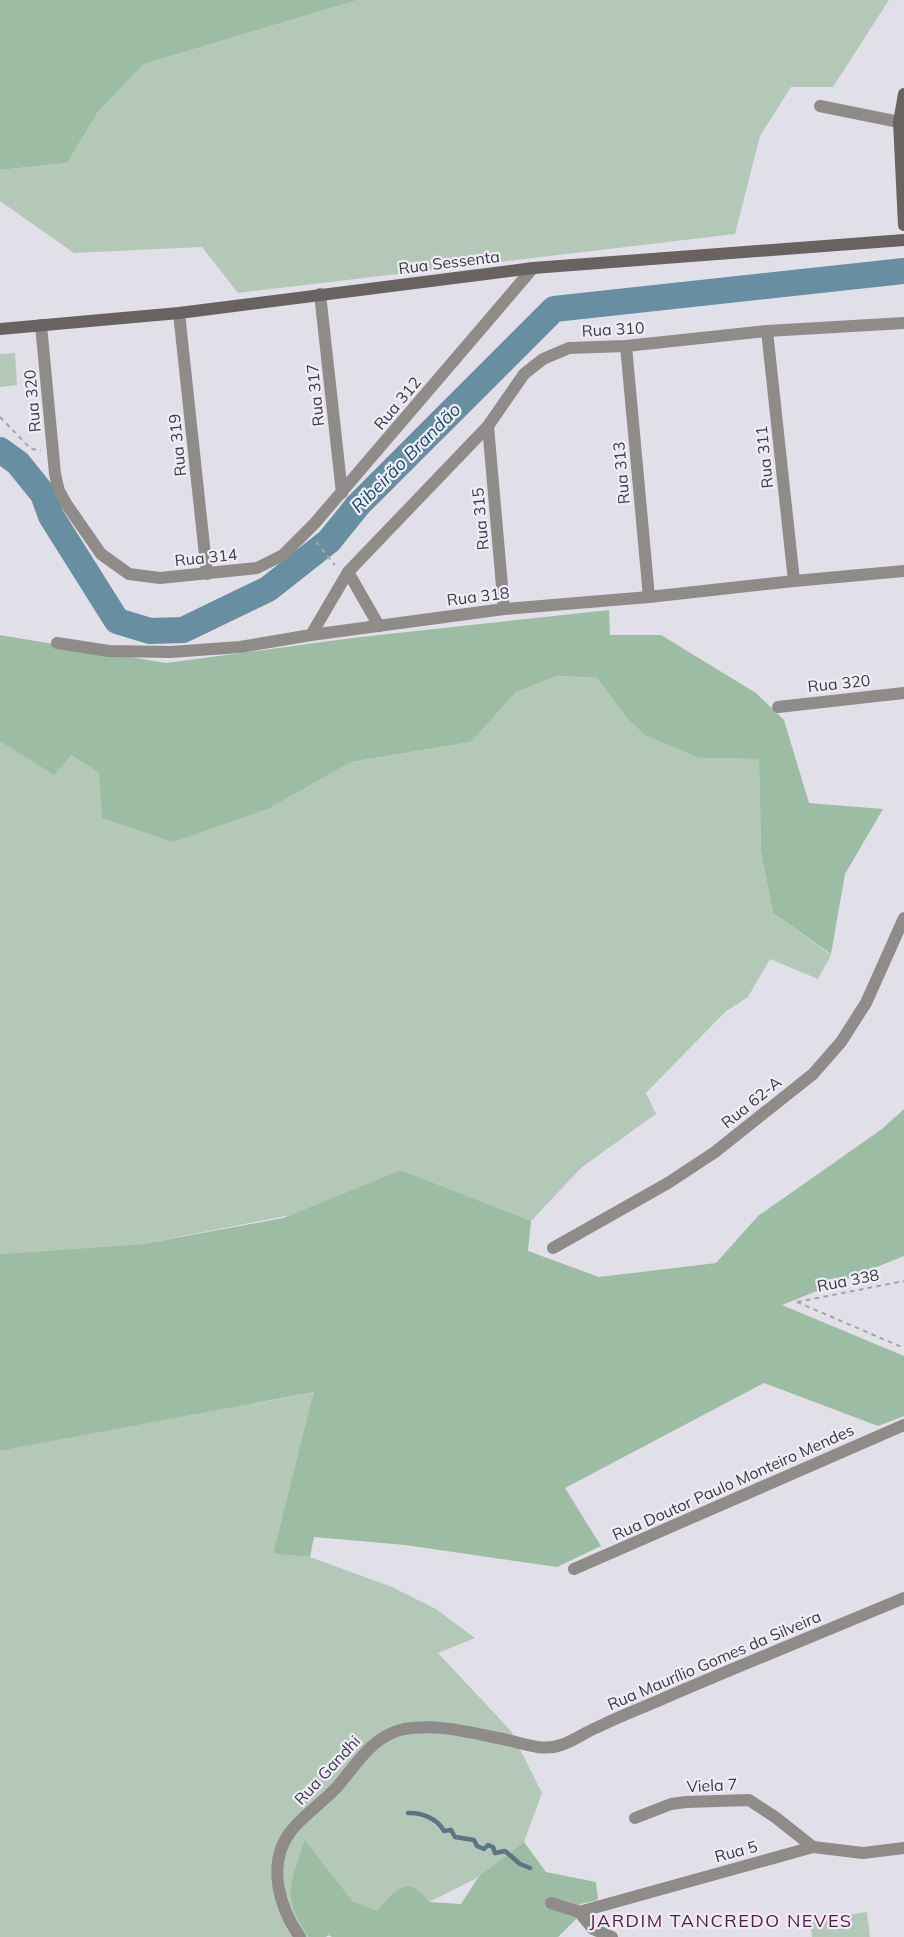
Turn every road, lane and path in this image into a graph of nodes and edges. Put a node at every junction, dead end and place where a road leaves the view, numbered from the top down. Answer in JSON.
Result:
{"nodes":[{"id":1,"x":904,"y":94,"type":"edge"},
{"id":2,"x":820,"y":106,"type":"dead end"},
{"id":3,"x":899,"y":122,"type":"junction"},
{"id":4,"x":904,"y":225,"type":"edge"},
{"id":5,"x":904,"y":240,"type":"edge"},
{"id":6,"x":533,"y":268,"type":"junction"},
{"id":7,"x":320,"y":294,"type":"junction"},
{"id":8,"x":179,"y":313,"type":"junction"},
{"id":9,"x":904,"y":323,"type":"edge"},
{"id":10,"x":41,"y":325,"type":"junction"},
{"id":11,"x":0,"y":328,"type":"edge"},
{"id":12,"x":767,"y":331,"type":"junction"},
{"id":13,"x":626,"y":346,"type":"junction"},
{"id":14,"x":0,"y":417,"type":"edge"},
{"id":15,"x":488,"y":426,"type":"junction"},
{"id":16,"x":53,"y":450,"type":"junction"},
{"id":17,"x":342,"y":493,"type":"junction"},
{"id":18,"x":319,"y":546,"type":"dead end"},
{"id":19,"x":283,"y":555,"type":"joint"},
{"id":20,"x":342,"y":569,"type":"junction"},
{"id":21,"x":904,"y":571,"type":"edge"},
{"id":22,"x":129,"y":574,"type":"joint"},
{"id":23,"x":207,"y":574,"type":"junction"},
{"id":24,"x":794,"y":580,"type":"junction"},
{"id":25,"x":649,"y":597,"type":"junction"},
{"id":26,"x":504,"y":609,"type":"junction"},
{"id":27,"x":379,"y":626,"type":"junction"},
{"id":28,"x":310,"y":635,"type":"junction"},
{"id":29,"x":57,"y":643,"type":"dead end"},
{"id":30,"x":904,"y":693,"type":"edge"},
{"id":31,"x":778,"y":707,"type":"dead end"},
{"id":32,"x":904,"y":918,"type":"edge"},
{"id":33,"x":553,"y":1248,"type":"dead end"},
{"id":34,"x":904,"y":1281,"type":"edge"},
{"id":35,"x":904,"y":1348,"type":"edge"},
{"id":36,"x":904,"y":1425,"type":"edge"},
{"id":37,"x":574,"y":1569,"type":"dead end"},
{"id":38,"x":904,"y":1598,"type":"edge"},
{"id":39,"x":536,"y":1747,"type":"joint"},
{"id":40,"x":635,"y":1818,"type":"dead end"},
{"id":41,"x":813,"y":1847,"type":"junction"},
{"id":42,"x":904,"y":1848,"type":"edge"},
{"id":43,"x":551,"y":1903,"type":"dead end"},
{"id":44,"x":579,"y":1911,"type":"junction"},
{"id":45,"x":595,"y":1933,"type":"edge"},
{"id":46,"x":300,"y":1937,"type":"edge"},
{"id":47,"x":612,"y":1937,"type":"edge"}],
"edges":[{"from":1,"to":3,"type":"street"},
{"from":2,"to":3,"type":"street"},
{"from":3,"to":4,"type":"street"},
{"from":5,"to":6,"type":"street","name":"Rua Sessenta"},
{"from":6,"to":7,"type":"street","name":"Rua Sessenta"},
{"from":6,"to":17,"type":"street","name":"Rua 312"},
{"from":7,"to":8,"type":"street","name":"Rua Sessenta"},
{"from":7,"to":17,"type":"street","name":"Rua 317"},
{"from":8,"to":10,"type":"street","name":"Rua Sessenta"},
{"from":8,"to":23,"type":"street","name":"Rua 319"},
{"from":9,"to":12,"type":"street","name":"Rua 310"},
{"from":10,"to":11,"type":"street","name":"Rua Sessenta"},
{"from":10,"to":16,"type":"street","name":"Rua 320"},
{"from":12,"to":13,"type":"street","name":"Rua 310"},
{"from":12,"to":24,"type":"street","name":"Rua 311"},
{"from":13,"to":15,"type":"street","name":"Rua 310"},
{"from":13,"to":25,"type":"street","name":"Rua 313"},
{"from":14,"to":16,"type":"path"},
{"from":15,"to":20,"type":"street","name":"Rua 310"},
{"from":15,"to":26,"type":"street","name":"Rua 315"},
{"from":16,"to":22,"type":"street","name":"Rua 320"},
{"from":17,"to":19,"type":"street","name":"Rua 312"},
{"from":18,"to":20,"type":"path"},
{"from":19,"to":23,"type":"street","name":"Rua 314"},
{"from":20,"to":27,"type":"street"},
{"from":20,"to":28,"type":"street","name":"Rua 310"},
{"from":21,"to":24,"type":"street","name":"Rua 318"},
{"from":22,"to":23,"type":"street","name":"Rua 314"},
{"from":24,"to":25,"type":"street","name":"Rua 318"},
{"from":25,"to":26,"type":"street","name":"Rua 318"},
{"from":26,"to":27,"type":"street","name":"Rua 318"},
{"from":27,"to":28,"type":"street","name":"Rua 318"},
{"from":28,"to":29,"type":"street","name":"Rua 318"},
{"from":30,"to":31,"type":"street","name":"Rua 320"},
{"from":32,"to":33,"type":"street","name":"Rua 62-A"},
{"from":34,"to":35,"type":"path","name":"Rua 338"},
{"from":36,"to":37,"type":"street","name":"Rua Doutor Paulo Monteiro Mendes"},
{"from":38,"to":39,"type":"street","name":"Rua Maurílio Gomes da Silveira"},
{"from":39,"to":46,"type":"street","name":"Rua Gandhi"},
{"from":40,"to":41,"type":"street","name":"Viela 7"},
{"from":41,"to":42,"type":"street","name":"Rua 5"},
{"from":41,"to":44,"type":"street","name":"Rua 5"},
{"from":43,"to":44,"type":"street"},
{"from":44,"to":45,"type":"street"},
{"from":45,"to":47,"type":"street"}]}
